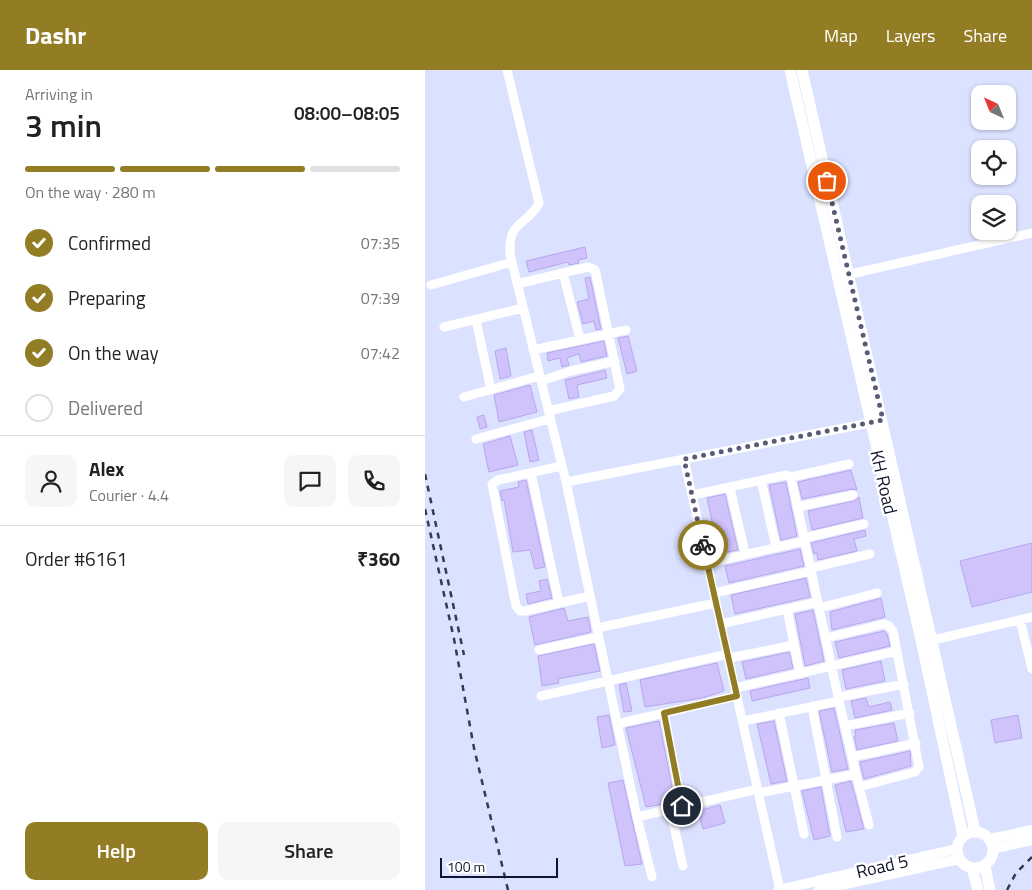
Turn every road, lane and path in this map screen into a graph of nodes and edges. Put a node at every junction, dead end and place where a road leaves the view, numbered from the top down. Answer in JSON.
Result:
{"nodes":[{"id":1,"x":507,"y":70,"type":"edge"},
{"id":2,"x":790,"y":70,"type":"edge"},
{"id":3,"x":802,"y":70,"type":"edge"},
{"id":4,"x":1032,"y":232,"type":"edge"},
{"id":5,"x":512,"y":262,"type":"junction"},
{"id":6,"x":563,"y":273,"type":"junction"},
{"id":7,"x":843,"y":275,"type":"junction"},
{"id":8,"x":517,"y":284,"type":"junction"},
{"id":9,"x":431,"y":286,"type":"dead end"},
{"id":10,"x":523,"y":308,"type":"junction"},
{"id":11,"x":476,"y":320,"type":"junction"},
{"id":12,"x":444,"y":327,"type":"dead end"},
{"id":13,"x":626,"y":330,"type":"dead end"},
{"id":14,"x":609,"y":334,"type":"junction"},
{"id":15,"x":580,"y":339,"type":"junction"},
{"id":16,"x":533,"y":350,"type":"junction"},
{"id":17,"x":615,"y":361,"type":"junction"},
{"id":18,"x":540,"y":378,"type":"junction"},
{"id":19,"x":491,"y":390,"type":"junction"},
{"id":20,"x":464,"y":397,"type":"dead end"},
{"id":21,"x":548,"y":415,"type":"junction"},
{"id":22,"x":883,"y":420,"type":"junction"},
{"id":23,"x":870,"y":423,"type":"junction"},
{"id":24,"x":476,"y":439,"type":"dead end"},
{"id":25,"x":684,"y":459,"type":"junction"},
{"id":26,"x":849,"y":464,"type":"dead end"},
{"id":27,"x":561,"y":466,"type":"junction"},
{"id":28,"x":531,"y":473,"type":"junction"},
{"id":29,"x":791,"y":477,"type":"junction"},
{"id":30,"x":761,"y":480,"type":"junction"},
{"id":31,"x":566,"y":482,"type":"junction"},
{"id":32,"x":731,"y":488,"type":"junction"},
{"id":33,"x":692,"y":495,"type":"junction"},
{"id":34,"x":853,"y":495,"type":"dead end"},
{"id":35,"x":797,"y":507,"type":"junction"},
{"id":36,"x":864,"y":524,"type":"dead end"},
{"id":37,"x":804,"y":539,"type":"junction"},
{"id":38,"x":776,"y":547,"type":"junction"},
{"id":39,"x":745,"y":553,"type":"junction"},
{"id":40,"x":870,"y":554,"type":"dead end"},
{"id":41,"x":707,"y":563,"type":"junction"},
{"id":42,"x":811,"y":570,"type":"junction"},
{"id":43,"x":877,"y":593,"type":"dead end"},
{"id":44,"x":590,"y":596,"type":"junction"},
{"id":45,"x":715,"y":598,"type":"junction"},
{"id":46,"x":559,"y":603,"type":"junction"},
{"id":47,"x":818,"y":605,"type":"junction"},
{"id":48,"x":787,"y":609,"type":"junction"},
{"id":49,"x":1032,"y":617,"type":"edge"},
{"id":50,"x":1020,"y":620,"type":"junction"},
{"id":51,"x":721,"y":624,"type":"junction"},
{"id":52,"x":598,"y":632,"type":"junction"},
{"id":53,"x":826,"y":638,"type":"junction"},
{"id":54,"x":933,"y":640,"type":"junction"},
{"id":55,"x":794,"y":644,"type":"junction"},
{"id":56,"x":539,"y":650,"type":"dead end"},
{"id":57,"x":897,"y":651,"type":"junction"},
{"id":58,"x":728,"y":656,"type":"junction"},
{"id":59,"x":832,"y":667,"type":"junction"},
{"id":60,"x":1032,"y":669,"type":"edge"},
{"id":61,"x":800,"y":674,"type":"junction"},
{"id":62,"x":608,"y":681,"type":"junction"},
{"id":63,"x":904,"y":684,"type":"junction"},
{"id":64,"x":736,"y":692,"type":"junction"},
{"id":65,"x":541,"y":696,"type":"dead end"},
{"id":66,"x":839,"y":699,"type":"junction"},
{"id":67,"x":812,"y":706,"type":"junction"},
{"id":68,"x":664,"y":713,"type":"junction"},
{"id":69,"x":779,"y":713,"type":"junction"},
{"id":70,"x":910,"y":713,"type":"junction"},
{"id":71,"x":743,"y":721,"type":"junction"},
{"id":72,"x":617,"y":724,"type":"junction"},
{"id":73,"x":845,"y":726,"type":"junction"},
{"id":74,"x":916,"y":743,"type":"junction"},
{"id":75,"x":852,"y":757,"type":"junction"},
{"id":76,"x":856,"y":774,"type":"junction"},
{"id":77,"x":826,"y":779,"type":"junction"},
{"id":78,"x":794,"y":786,"type":"junction"},
{"id":79,"x":859,"y":788,"type":"junction"},
{"id":80,"x":758,"y":791,"type":"junction"},
{"id":81,"x":682,"y":806,"type":"junction"},
{"id":82,"x":671,"y":809,"type":"junction"},
{"id":83,"x":637,"y":817,"type":"junction"},
{"id":84,"x":869,"y":824,"type":"dead end"},
{"id":85,"x":1032,"y":830,"type":"edge"},
{"id":86,"x":975,"y":831,"type":"junction"},
{"id":87,"x":804,"y":834,"type":"dead end"},
{"id":88,"x":963,"y":836,"type":"junction"},
{"id":89,"x":837,"y":837,"type":"dead end"},
{"id":90,"x":1032,"y":840,"type":"edge"},
{"id":91,"x":992,"y":844,"type":"junction"},
{"id":92,"x":957,"y":854,"type":"junction"},
{"id":93,"x":683,"y":866,"type":"dead end"},
{"id":94,"x":985,"y":866,"type":"junction"},
{"id":95,"x":972,"y":868,"type":"junction"},
{"id":96,"x":652,"y":877,"type":"dead end"},
{"id":97,"x":779,"y":890,"type":"edge"},
{"id":98,"x":819,"y":890,"type":"edge"},
{"id":99,"x":978,"y":890,"type":"edge"},
{"id":100,"x":990,"y":890,"type":"edge"}],
"edges":[{"from":1,"to":5,"type":"street"},
{"from":2,"to":7,"type":"main road","name":"KH Road"},
{"from":3,"to":7,"type":"main road","name":"KH Road"},
{"from":4,"to":7,"type":"street"},
{"from":5,"to":8,"type":"street"},
{"from":5,"to":9,"type":"street"},
{"from":6,"to":8,"type":"street"},
{"from":6,"to":14,"type":"street"},
{"from":6,"to":15,"type":"street"},
{"from":7,"to":22,"type":"main road","name":"KH Road"},
{"from":7,"to":23,"type":"main road","name":"KH Road"},
{"from":8,"to":10,"type":"street"},
{"from":10,"to":11,"type":"street"},
{"from":10,"to":16,"type":"street"},
{"from":11,"to":12,"type":"street"},
{"from":11,"to":19,"type":"street"},
{"from":13,"to":14,"type":"street"},
{"from":14,"to":15,"type":"street"},
{"from":14,"to":17,"type":"street"},
{"from":15,"to":16,"type":"street"},
{"from":16,"to":18,"type":"street"},
{"from":17,"to":18,"type":"street"},
{"from":17,"to":21,"type":"street"},
{"from":18,"to":19,"type":"street"},
{"from":18,"to":21,"type":"street"},
{"from":19,"to":20,"type":"street"},
{"from":21,"to":24,"type":"street"},
{"from":21,"to":27,"type":"street"},
{"from":22,"to":23,"type":"street"},
{"from":22,"to":54,"type":"main road","name":"KH Road"},
{"from":23,"to":25,"type":"street"},
{"from":23,"to":88,"type":"main road","name":"KH Road"},
{"from":25,"to":31,"type":"street"},
{"from":25,"to":33,"type":"street"},
{"from":26,"to":29,"type":"street"},
{"from":27,"to":28,"type":"street"},
{"from":27,"to":31,"type":"street"},
{"from":28,"to":46,"type":"street"},
{"from":28,"to":46,"type":"street"},
{"from":29,"to":30,"type":"street"},
{"from":29,"to":35,"type":"street"},
{"from":30,"to":32,"type":"street"},
{"from":30,"to":38,"type":"street"},
{"from":31,"to":44,"type":"street"},
{"from":32,"to":33,"type":"street"},
{"from":32,"to":39,"type":"street"},
{"from":33,"to":41,"type":"street"},
{"from":34,"to":35,"type":"street"},
{"from":35,"to":37,"type":"street"},
{"from":36,"to":37,"type":"street"},
{"from":37,"to":38,"type":"street"},
{"from":37,"to":42,"type":"street"},
{"from":38,"to":39,"type":"street"},
{"from":39,"to":41,"type":"street"},
{"from":40,"to":42,"type":"street"},
{"from":41,"to":45,"type":"street"},
{"from":42,"to":45,"type":"street"},
{"from":42,"to":47,"type":"street"},
{"from":43,"to":47,"type":"street"},
{"from":44,"to":46,"type":"street"},
{"from":44,"to":52,"type":"street"},
{"from":45,"to":51,"type":"street"},
{"from":45,"to":52,"type":"street"},
{"from":47,"to":48,"type":"street"},
{"from":47,"to":53,"type":"street"},
{"from":48,"to":51,"type":"street"},
{"from":48,"to":55,"type":"street"},
{"from":49,"to":50,"type":"street"},
{"from":50,"to":54,"type":"street"},
{"from":50,"to":60,"type":"street"},
{"from":51,"to":58,"type":"street"},
{"from":52,"to":56,"type":"street"},
{"from":52,"to":62,"type":"street"},
{"from":53,"to":57,"type":"street"},
{"from":53,"to":59,"type":"street"},
{"from":54,"to":86,"type":"main road","name":"KH Road"},
{"from":55,"to":58,"type":"street"},
{"from":55,"to":61,"type":"street"},
{"from":57,"to":59,"type":"street"},
{"from":57,"to":63,"type":"street"},
{"from":58,"to":62,"type":"street"},
{"from":58,"to":64,"type":"street"},
{"from":59,"to":61,"type":"street"},
{"from":59,"to":66,"type":"street"},
{"from":61,"to":64,"type":"street"},
{"from":62,"to":65,"type":"street"},
{"from":62,"to":72,"type":"street"},
{"from":63,"to":66,"type":"street"},
{"from":63,"to":70,"type":"street"},
{"from":64,"to":68,"type":"street"},
{"from":64,"to":71,"type":"street"},
{"from":66,"to":67,"type":"street"},
{"from":66,"to":73,"type":"street"},
{"from":67,"to":69,"type":"street"},
{"from":67,"to":77,"type":"street"},
{"from":68,"to":72,"type":"street"},
{"from":68,"to":81,"type":"street"},
{"from":69,"to":71,"type":"street"},
{"from":69,"to":78,"type":"street"},
{"from":70,"to":73,"type":"street"},
{"from":70,"to":74,"type":"street"},
{"from":71,"to":80,"type":"street"},
{"from":72,"to":83,"type":"street"},
{"from":73,"to":75,"type":"street"},
{"from":74,"to":75,"type":"street"},
{"from":74,"to":79,"type":"street"},
{"from":75,"to":76,"type":"street"},
{"from":76,"to":77,"type":"street"},
{"from":76,"to":79,"type":"street"},
{"from":77,"to":78,"type":"street"},
{"from":77,"to":89,"type":"street"},
{"from":78,"to":80,"type":"street"},
{"from":78,"to":87,"type":"street"},
{"from":79,"to":84,"type":"street"},
{"from":80,"to":81,"type":"street"},
{"from":80,"to":97,"type":"street"},
{"from":81,"to":82,"type":"street"},
{"from":82,"to":83,"type":"street"},
{"from":82,"to":93,"type":"street"},
{"from":83,"to":96,"type":"street"},
{"from":85,"to":91,"type":"street"},
{"from":86,"to":88,"type":"main road"},
{"from":86,"to":91,"type":"main road"},
{"from":88,"to":92,"type":"main road"},
{"from":90,"to":91,"type":"street"},
{"from":91,"to":94,"type":"main road"},
{"from":92,"to":95,"type":"main road"},
{"from":92,"to":97,"type":"street","name":"Road 5"},
{"from":92,"to":98,"type":"street","name":"Road 5"},
{"from":94,"to":95,"type":"main road"},
{"from":94,"to":100,"type":"main road"},
{"from":95,"to":99,"type":"main road"}]}
